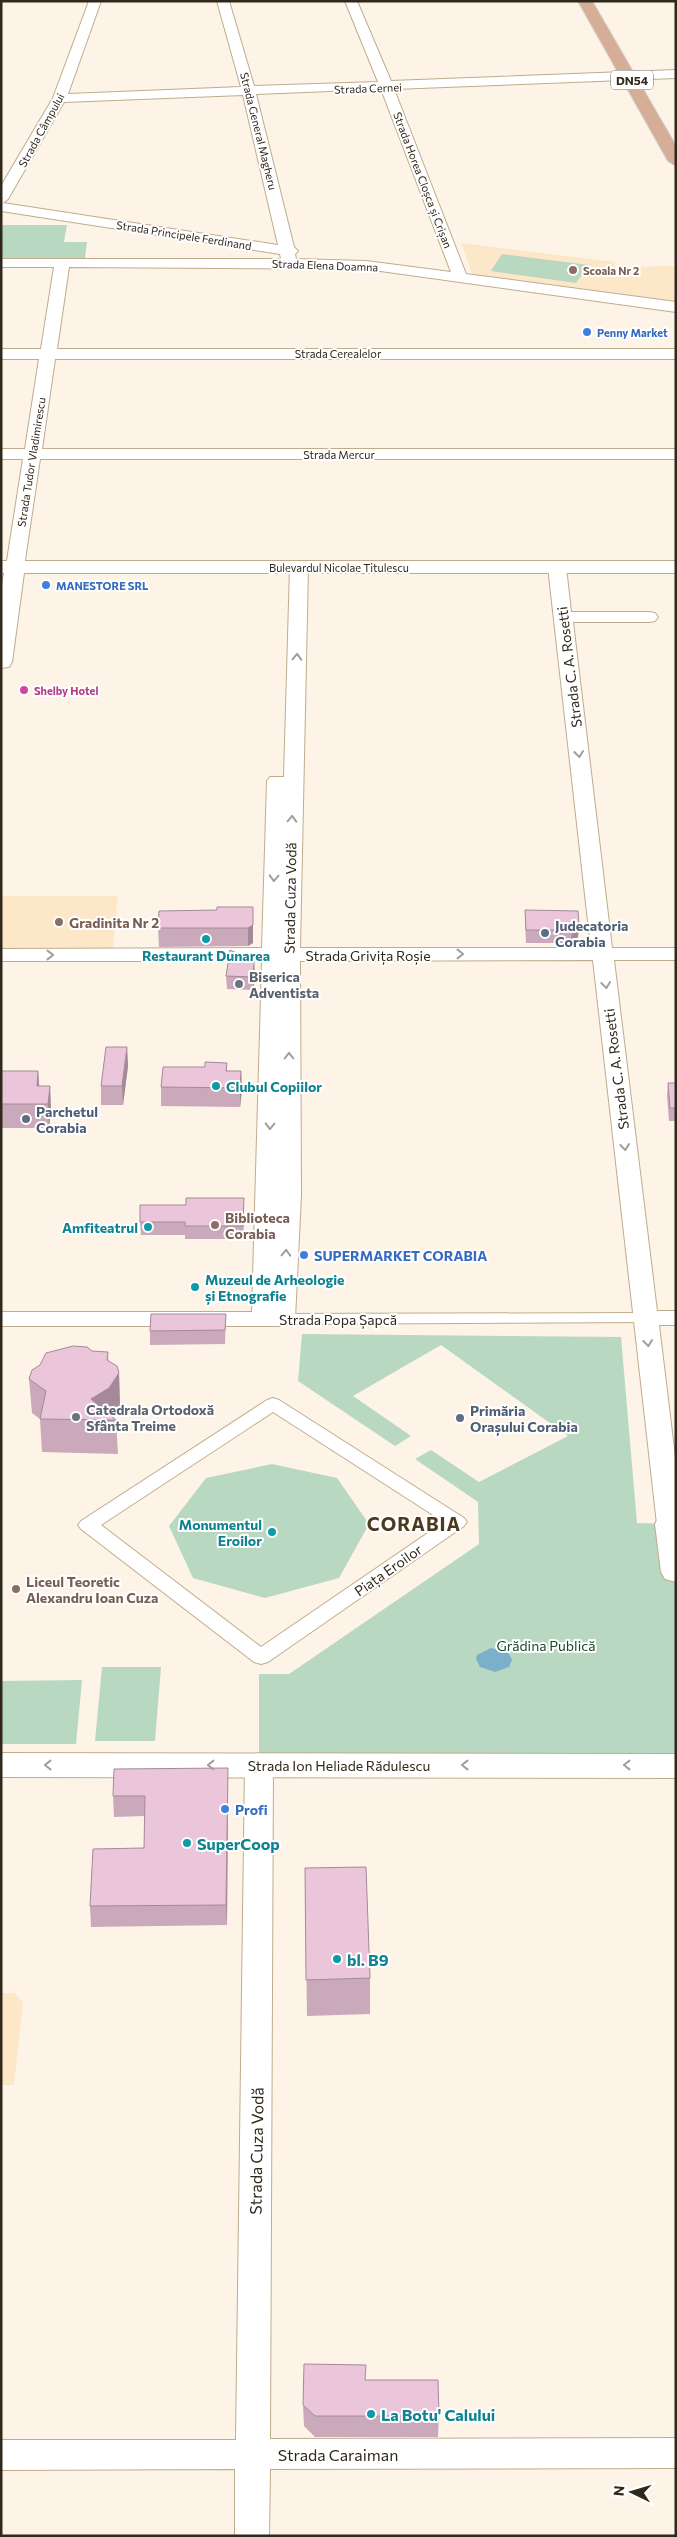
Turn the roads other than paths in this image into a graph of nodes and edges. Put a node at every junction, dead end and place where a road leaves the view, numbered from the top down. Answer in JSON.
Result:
{"nodes":[{"id":1,"x":95,"y":1,"type":"edge"},
{"id":2,"x":223,"y":1,"type":"edge"},
{"id":3,"x":350,"y":1,"type":"edge"},
{"id":4,"x":585,"y":1,"type":"edge"},
{"id":5,"x":676,"y":74,"type":"edge"},
{"id":6,"x":630,"y":76,"type":"junction"},
{"id":7,"x":388,"y":87,"type":"junction"},
{"id":8,"x":250,"y":93,"type":"junction"},
{"id":9,"x":60,"y":98,"type":"junction"},
{"id":10,"x":676,"y":161,"type":"edge"},
{"id":11,"x":1,"y":199,"type":"edge"},
{"id":12,"x":1,"y":207,"type":"edge"},
{"id":13,"x":288,"y":256,"type":"junction"},
{"id":14,"x":62,"y":263,"type":"junction"},
{"id":15,"x":1,"y":264,"type":"edge"},
{"id":16,"x":460,"y":277,"type":"junction"},
{"id":17,"x":676,"y":306,"type":"edge"},
{"id":18,"x":48,"y":353,"type":"junction"},
{"id":19,"x":1,"y":354,"type":"edge"},
{"id":20,"x":676,"y":354,"type":"edge"},
{"id":21,"x":1,"y":454,"type":"edge"},
{"id":22,"x":32,"y":454,"type":"junction"},
{"id":23,"x":676,"y":454,"type":"edge"},
{"id":24,"x":8,"y":567,"type":"edge"},
{"id":25,"x":291,"y":567,"type":"junction"},
{"id":26,"x":557,"y":567,"type":"junction"},
{"id":27,"x":676,"y":567,"type":"edge"},
{"id":28,"x":563,"y":617,"type":"junction"},
{"id":29,"x":649,"y":617,"type":"dead end"},
{"id":30,"x":1,"y":662,"type":"edge"},
{"id":31,"x":602,"y":954,"type":"junction"},
{"id":32,"x":676,"y":954,"type":"edge"},
{"id":33,"x":1,"y":955,"type":"edge"},
{"id":34,"x":280,"y":955,"type":"junction"},
{"id":35,"x":645,"y":1318,"type":"junction"},
{"id":36,"x":676,"y":1318,"type":"edge"},
{"id":37,"x":1,"y":1319,"type":"edge"},
{"id":38,"x":274,"y":1319,"type":"junction"},
{"id":39,"x":673,"y":1524,"type":"edge"},
{"id":40,"x":676,"y":1572,"type":"edge"},
{"id":41,"x":261,"y":1657,"type":"joint"},
{"id":42,"x":1,"y":1765,"type":"edge"},
{"id":43,"x":259,"y":1765,"type":"junction"},
{"id":44,"x":676,"y":1766,"type":"edge"},
{"id":45,"x":676,"y":2453,"type":"edge"},
{"id":46,"x":253,"y":2454,"type":"junction"},
{"id":47,"x":1,"y":2455,"type":"edge"},
{"id":48,"x":252,"y":2536,"type":"edge"}],
"edges":[{"from":1,"to":9,"type":"street","name":"Strada Câmpului"},
{"from":2,"to":8,"type":"street","name":"Strada General Magheru"},
{"from":3,"to":7,"type":"street","name":"Strada Horea Cloșca și Crișan"},
{"from":4,"to":6,"type":"main road","number":"DN54"},
{"from":5,"to":6,"type":"street","name":"Strada Cernei"},
{"from":6,"to":7,"type":"street","name":"Strada Cernei"},
{"from":6,"to":10,"type":"main road","number":"DN54"},
{"from":7,"to":8,"type":"street","name":"Strada Cernei"},
{"from":7,"to":16,"type":"street","name":"Strada Horea Cloșca și Crișan"},
{"from":8,"to":9,"type":"street","name":"Strada Cernei"},
{"from":8,"to":13,"type":"street","name":"Strada General Magheru"},
{"from":9,"to":11,"type":"street","name":"Strada Câmpului"},
{"from":12,"to":13,"type":"street","name":"Strada Principele Ferdinand"},
{"from":13,"to":14,"type":"street","name":"Strada Elena Doamna"},
{"from":13,"to":16,"type":"street","name":"Strada Elena Doamna"},
{"from":14,"to":15,"type":"street","name":"Strada Elena Doamna"},
{"from":14,"to":18,"type":"street","name":"Strada Tudor Vladimirescu"},
{"from":16,"to":17,"type":"street","name":"Strada Elena Doamna"},
{"from":18,"to":19,"type":"street","name":"Strada Cerealelor"},
{"from":18,"to":20,"type":"street","name":"Strada Cerealelor"},
{"from":18,"to":22,"type":"street","name":"Strada Tudor Vladimirescu"},
{"from":21,"to":22,"type":"street","name":"Strada Mercur"},
{"from":22,"to":23,"type":"street","name":"Strada Mercur"},
{"from":22,"to":24,"type":"street","name":"Strada Tudor Vladimirescu"},
{"from":24,"to":25,"type":"street","name":"Bulevardul Nicolae Titulescu"},
{"from":24,"to":30,"type":"street","name":"Strada Tudor Vladimirescu"},
{"from":25,"to":26,"type":"street","name":"Bulevardul Nicolae Titulescu"},
{"from":25,"to":34,"type":"street","name":"Strada Cuza Vodă"},
{"from":26,"to":27,"type":"street","name":"Bulevardul Nicolae Titulescu"},
{"from":26,"to":28,"type":"street","name":"Strada C. A. Rosetti"},
{"from":28,"to":29,"type":"street"},
{"from":28,"to":31,"type":"street","name":"Strada C. A. Rosetti","one_way":true},
{"from":31,"to":32,"type":"street","name":"Strada Grivița Roșie"},
{"from":34,"to":31,"type":"street","name":"Strada Grivița Roșie","one_way":true},
{"from":31,"to":35,"type":"street","name":"Strada C. A. Rosetti","one_way":true},
{"from":33,"to":34,"type":"street","name":"Strada Grivița Roșie","one_way":true},
{"from":34,"to":38,"type":"street","name":"Strada Cuza Vodă"},
{"from":35,"to":36,"type":"street","name":"Strada Popa Șapcă"},
{"from":35,"to":38,"type":"street","name":"Strada Popa Șapcă"},
{"from":35,"to":39,"type":"street","name":"Strada C. A. Rosetti","one_way":true},
{"from":37,"to":38,"type":"street","name":"Strada Popa Șapcă"},
{"from":39,"to":40,"type":"street","name":"Strada C. A. Rosetti"},
{"from":41,"to":41,"type":"street","name":"Piața Eroilor"},
{"from":43,"to":42,"type":"street","name":"Strada Ion Heliade Rădulescu","one_way":true},
{"from":44,"to":43,"type":"street","name":"Strada Ion Heliade Rădulescu","one_way":true},
{"from":43,"to":46,"type":"street","name":"Strada Cuza Vodă"},
{"from":45,"to":46,"type":"street","name":"Strada Caraiman"},
{"from":46,"to":47,"type":"street","name":"Strada Caraiman"},
{"from":46,"to":48,"type":"street","name":"Strada Cuza Vodă"}]}
